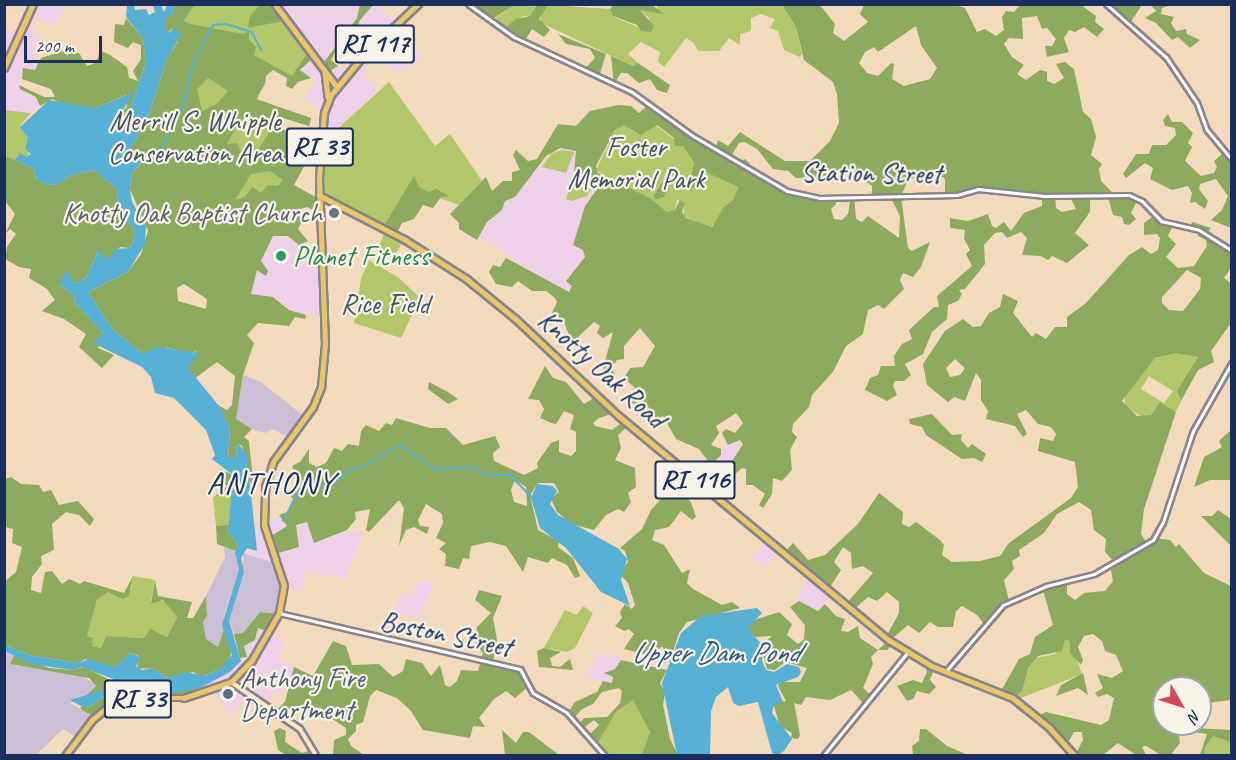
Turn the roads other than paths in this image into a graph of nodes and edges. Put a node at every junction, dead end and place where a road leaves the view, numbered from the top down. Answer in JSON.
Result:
{"nodes":[{"id":1,"x":33,"y":4,"type":"edge"},
{"id":2,"x":275,"y":4,"type":"edge"},
{"id":3,"x":418,"y":4,"type":"edge"},
{"id":4,"x":468,"y":4,"type":"edge"},
{"id":5,"x":1106,"y":4,"type":"edge"},
{"id":6,"x":4,"y":68,"type":"edge"},
{"id":7,"x":324,"y":70,"type":"junction"},
{"id":8,"x":337,"y":87,"type":"junction"},
{"id":9,"x":328,"y":100,"type":"junction"},
{"id":10,"x":1232,"y":160,"type":"edge"},
{"id":11,"x":319,"y":195,"type":"junction"},
{"id":12,"x":1232,"y":251,"type":"edge"},
{"id":13,"x":1232,"y":362,"type":"edge"},
{"id":14,"x":279,"y":613,"type":"junction"},
{"id":15,"x":907,"y":653,"type":"junction"},
{"id":16,"x":946,"y":671,"type":"junction"},
{"id":17,"x":231,"y":682,"type":"junction"},
{"id":18,"x":65,"y":756,"type":"edge"},
{"id":19,"x":316,"y":756,"type":"edge"},
{"id":20,"x":605,"y":756,"type":"edge"},
{"id":21,"x":823,"y":756,"type":"edge"},
{"id":22,"x":1075,"y":756,"type":"edge"}],
"edges":[{"from":1,"to":6,"type":"main road"},
{"from":2,"to":7,"type":"main road","number":"RI 33"},
{"from":3,"to":8,"type":"main road","number":"RI 117"},
{"from":4,"to":12,"type":"street","name":"Station Street"},
{"from":5,"to":10,"type":"street"},
{"from":7,"to":8,"type":"main road","number":"RI 33"},
{"from":7,"to":9,"type":"main road","number":"RI 33"},
{"from":8,"to":9,"type":"main road","number":"RI 33"},
{"from":9,"to":11,"type":"main road","number":"RI 33"},
{"from":11,"to":14,"type":"main road","number":"RI 33"},
{"from":11,"to":15,"type":"main road","name":"Knotty Oak Road","number":"RI 116"},
{"from":13,"to":16,"type":"street"},
{"from":14,"to":17,"type":"main road","number":"RI 33"},
{"from":14,"to":20,"type":"street","name":"Boston Street"},
{"from":15,"to":16,"type":"main road","name":"Knotty Oak Road","number":"RI 116"},
{"from":15,"to":21,"type":"street"},
{"from":16,"to":22,"type":"main road","name":"Knotty Oak Road","number":"RI 116"},
{"from":17,"to":18,"type":"main road","number":"RI 33"},
{"from":17,"to":19,"type":"main road"}]}
